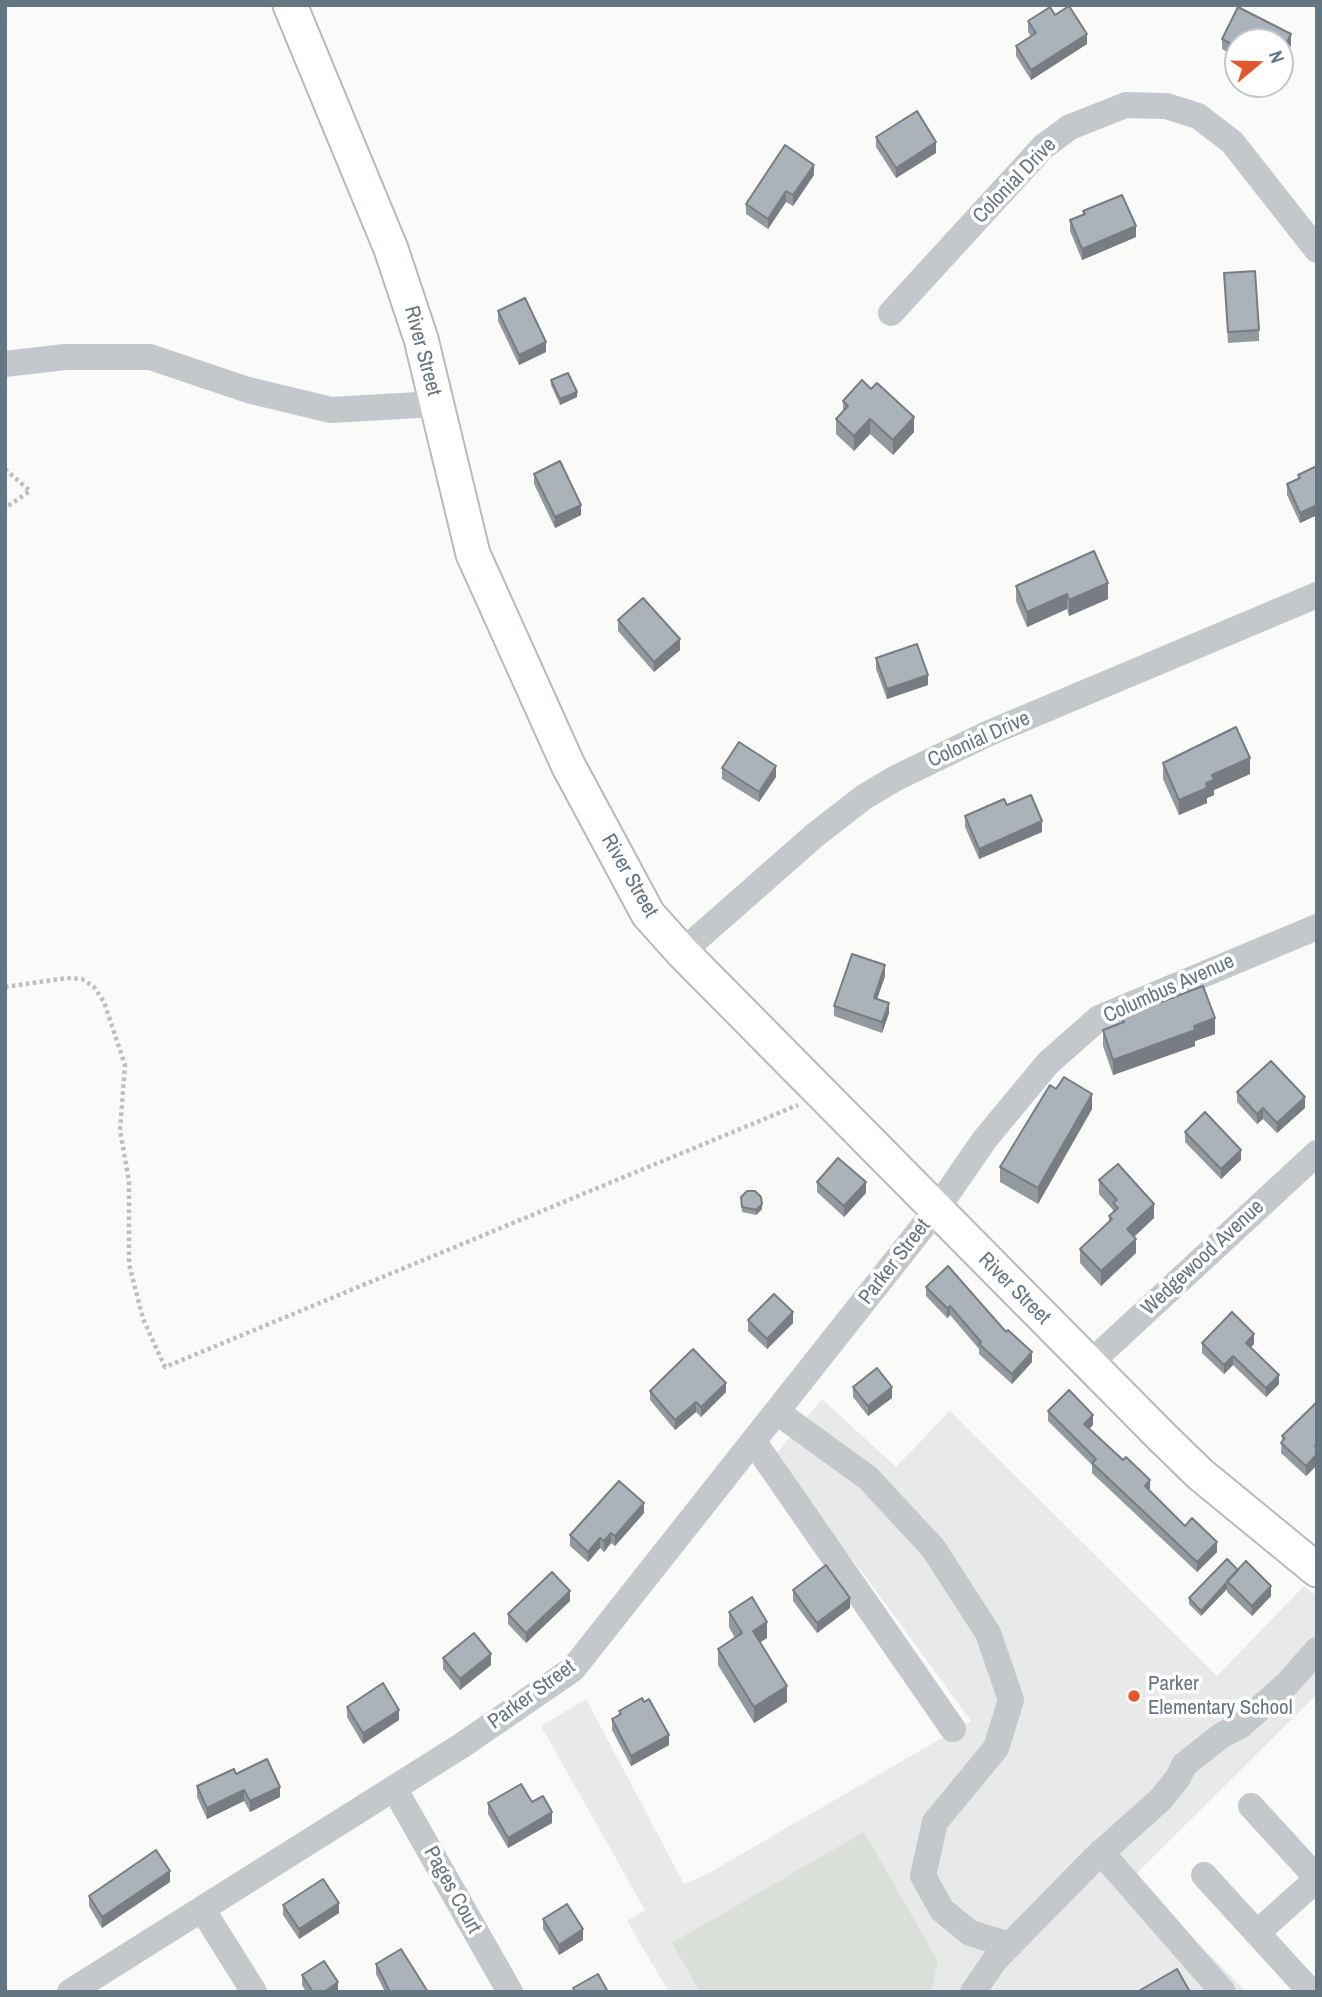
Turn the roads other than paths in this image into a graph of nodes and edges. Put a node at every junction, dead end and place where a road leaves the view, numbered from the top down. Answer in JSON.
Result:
{"nodes":[{"id":1,"x":290,"y":5,"type":"edge"},
{"id":2,"x":1317,"y":250,"type":"edge"},
{"id":3,"x":891,"y":313,"type":"dead end"},
{"id":4,"x":5,"y":364,"type":"edge"},
{"id":5,"x":436,"y":404,"type":"junction"},
{"id":6,"x":1317,"y":595,"type":"edge"},
{"id":7,"x":1317,"y":927,"type":"edge"},
{"id":8,"x":682,"y":952,"type":"junction"},
{"id":9,"x":1317,"y":1153,"type":"edge"},
{"id":10,"x":936,"y":1210,"type":"junction"},
{"id":11,"x":1089,"y":1364,"type":"junction"},
{"id":12,"x":777,"y":1412,"type":"junction"},
{"id":13,"x":754,"y":1442,"type":"junction"},
{"id":14,"x":1317,"y":1570,"type":"edge"},
{"id":15,"x":1317,"y":1650,"type":"edge"},
{"id":16,"x":953,"y":1729,"type":"dead end"},
{"id":17,"x":394,"y":1788,"type":"junction"},
{"id":18,"x":1251,"y":1806,"type":"dead end"},
{"id":19,"x":1101,"y":1852,"type":"junction"},
{"id":20,"x":1204,"y":1875,"type":"dead end"},
{"id":21,"x":1317,"y":1879,"type":"edge"},
{"id":22,"x":202,"y":1909,"type":"junction"},
{"id":23,"x":1258,"y":1933,"type":"junction"},
{"id":24,"x":1010,"y":1945,"type":"junction"},
{"id":25,"x":70,"y":1992,"type":"edge"},
{"id":26,"x":254,"y":1992,"type":"edge"},
{"id":27,"x":510,"y":1992,"type":"edge"},
{"id":28,"x":973,"y":1992,"type":"edge"},
{"id":29,"x":1223,"y":1992,"type":"edge"},
{"id":30,"x":1311,"y":1992,"type":"edge"}],
"edges":[{"from":1,"to":5,"type":"main road","name":"River Street"},
{"from":2,"to":3,"type":"street","name":"Colonial Drive"},
{"from":4,"to":5,"type":"street"},
{"from":5,"to":8,"type":"main road","name":"River Street"},
{"from":6,"to":8,"type":"street","name":"Colonial Drive"},
{"from":7,"to":10,"type":"street","name":"Columbus Avenue"},
{"from":8,"to":10,"type":"main road","name":"River Street"},
{"from":9,"to":11,"type":"street","name":"Wedgewood Avenue"},
{"from":10,"to":11,"type":"main road","name":"River Street"},
{"from":10,"to":12,"type":"street","name":"Parker Street"},
{"from":11,"to":14,"type":"main road","name":"River Street"},
{"from":12,"to":13,"type":"street","name":"Parker Street"},
{"from":12,"to":24,"type":"street"},
{"from":13,"to":16,"type":"street"},
{"from":13,"to":17,"type":"street","name":"Parker Street"},
{"from":15,"to":19,"type":"street"},
{"from":17,"to":22,"type":"street","name":"Parker Street"},
{"from":17,"to":27,"type":"street","name":"Pages Court"},
{"from":18,"to":21,"type":"street"},
{"from":19,"to":24,"type":"street"},
{"from":19,"to":29,"type":"street"},
{"from":20,"to":23,"type":"street"},
{"from":21,"to":23,"type":"street"},
{"from":22,"to":25,"type":"street","name":"Parker Street"},
{"from":22,"to":26,"type":"street"},
{"from":23,"to":30,"type":"street"},
{"from":24,"to":28,"type":"street"}]}
